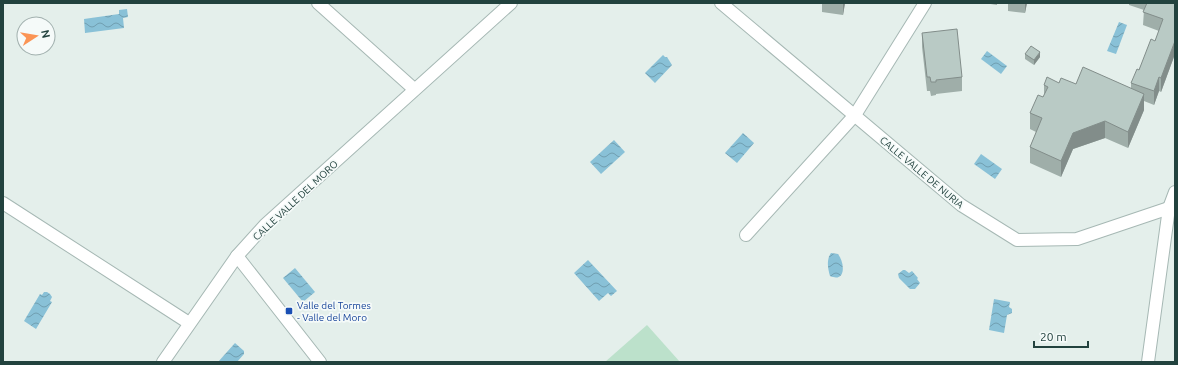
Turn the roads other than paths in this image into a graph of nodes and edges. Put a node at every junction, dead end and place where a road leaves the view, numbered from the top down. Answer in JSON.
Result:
{"nodes":[{"id":1,"x":318,"y":3,"type":"edge"},
{"id":2,"x":511,"y":3,"type":"edge"},
{"id":3,"x":721,"y":3,"type":"edge"},
{"id":4,"x":925,"y":3,"type":"edge"},
{"id":5,"x":414,"y":89,"type":"junction"},
{"id":6,"x":855,"y":115,"type":"junction"},
{"id":7,"x":1175,"y":192,"type":"edge"},
{"id":8,"x":3,"y":203,"type":"edge"},
{"id":9,"x":1172,"y":207,"type":"edge"},
{"id":10,"x":746,"y":235,"type":"dead end"},
{"id":11,"x":237,"y":256,"type":"junction"},
{"id":12,"x":189,"y":323,"type":"junction"},
{"id":13,"x":163,"y":362,"type":"edge"},
{"id":14,"x":320,"y":362,"type":"edge"},
{"id":15,"x":1148,"y":362,"type":"edge"}],
"edges":[{"from":1,"to":5,"type":"street"},
{"from":2,"to":5,"type":"street","name":"CALLE VALLE DEL MORO"},
{"from":3,"to":6,"type":"street","name":"CALLE VALLE DE NURIA"},
{"from":4,"to":6,"type":"street"},
{"from":5,"to":11,"type":"street","name":"CALLE VALLE DEL MORO"},
{"from":6,"to":9,"type":"street","name":"CALLE VALLE DE NURIA"},
{"from":6,"to":10,"type":"street"},
{"from":7,"to":9,"type":"street"},
{"from":8,"to":12,"type":"street"},
{"from":9,"to":15,"type":"street"},
{"from":11,"to":12,"type":"street","name":"CALLE VALLE DEL MORO"},
{"from":11,"to":14,"type":"street"},
{"from":12,"to":13,"type":"street","name":"CALLE VALLE DEL MORO"}]}
